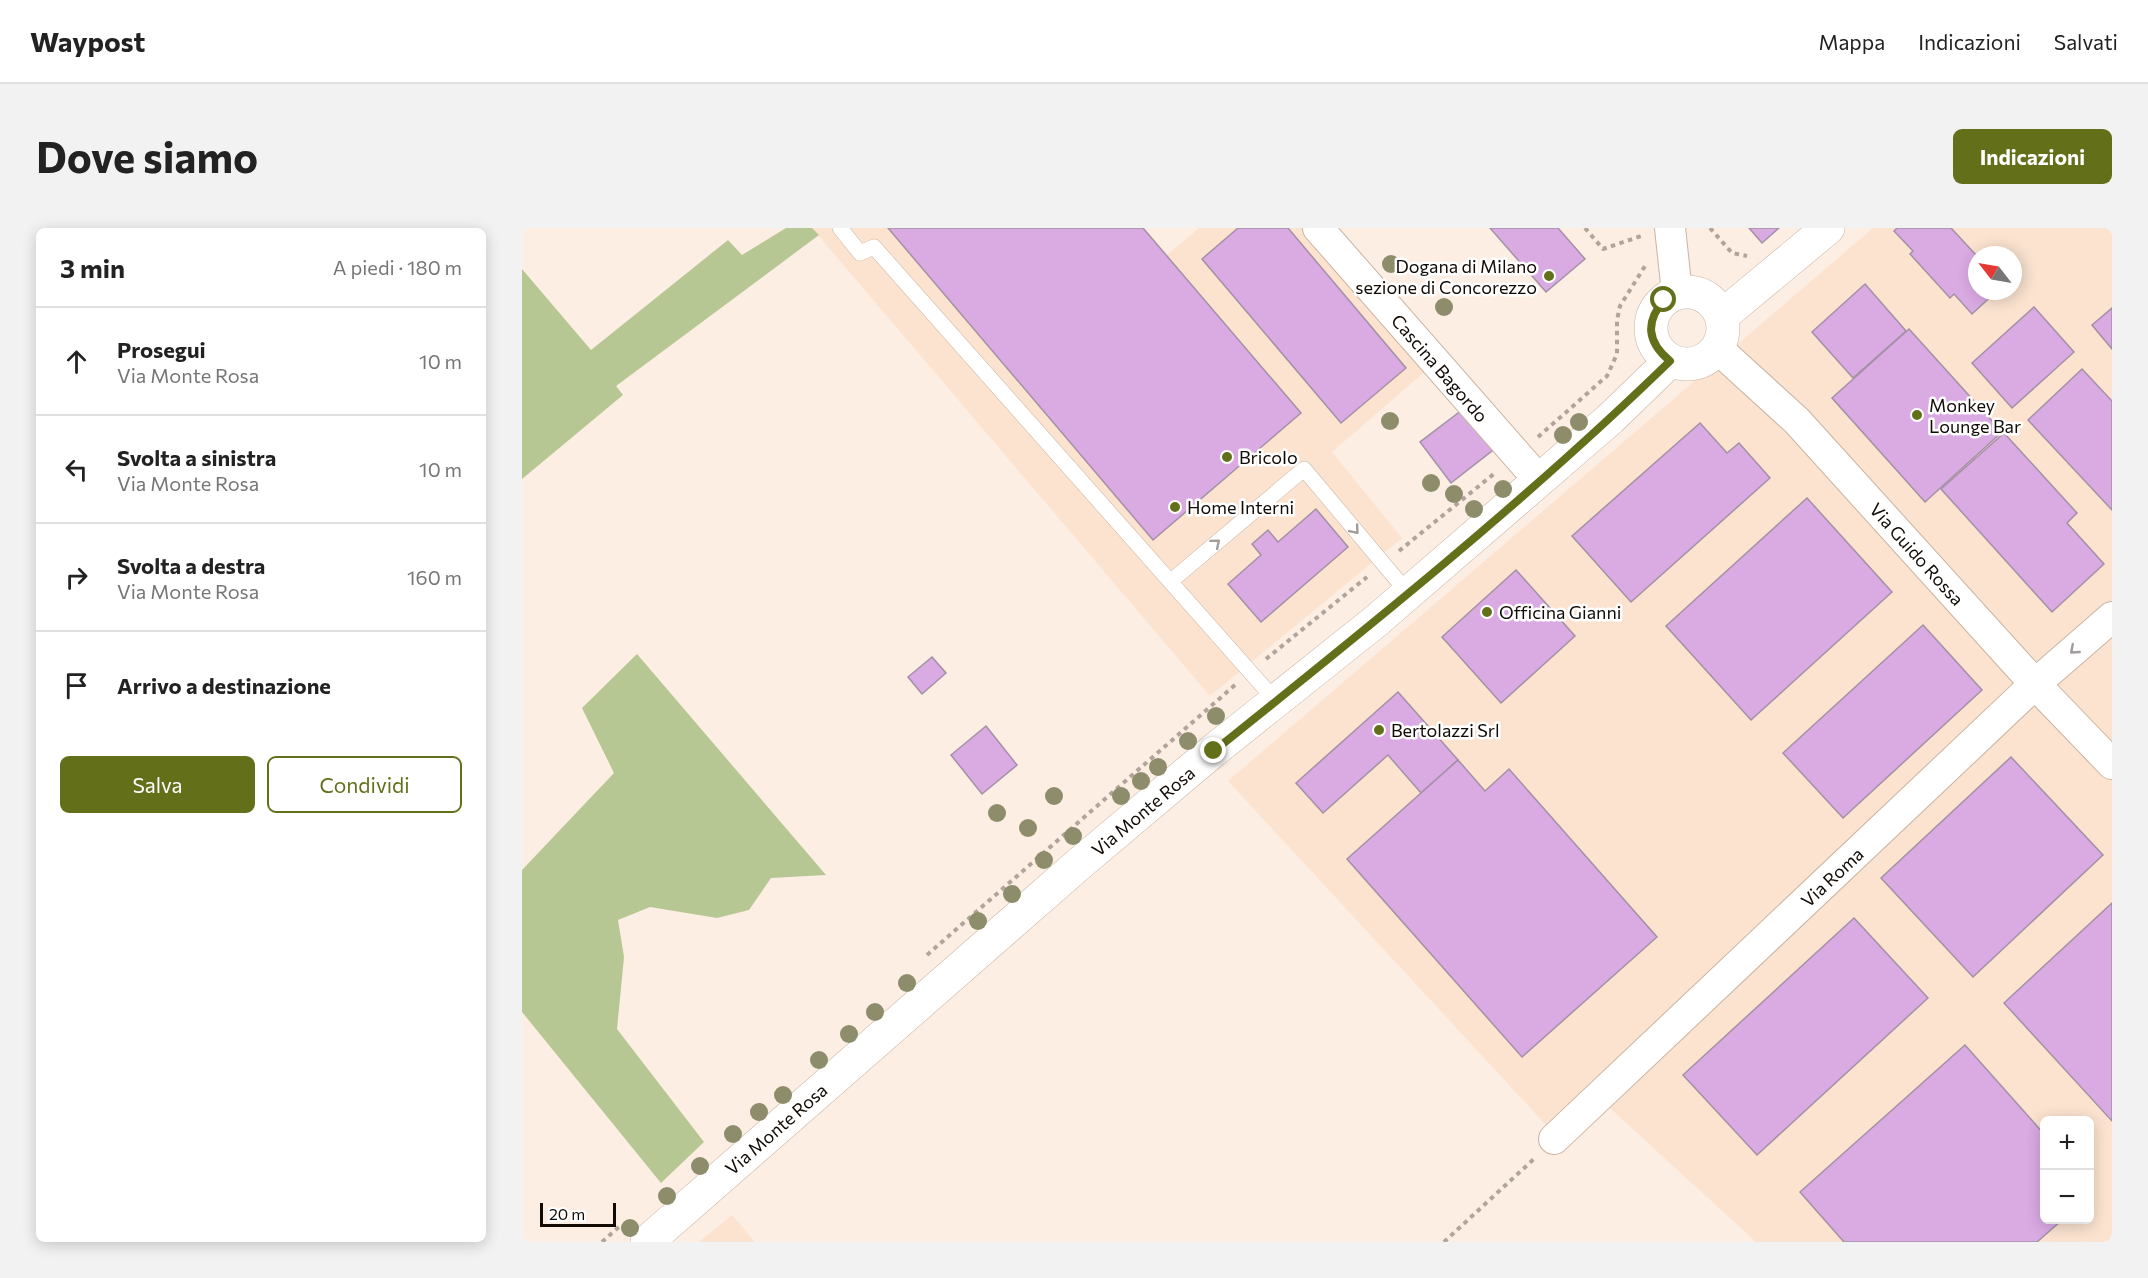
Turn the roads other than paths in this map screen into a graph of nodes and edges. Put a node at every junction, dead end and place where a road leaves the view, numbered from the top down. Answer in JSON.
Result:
{"nodes":[{"id":1,"x":840,"y":228,"type":"edge"},
{"id":2,"x":1318,"y":228,"type":"edge"},
{"id":3,"x":1828,"y":228,"type":"edge"},
{"id":4,"x":1655,"y":235,"type":"edge"},
{"id":5,"x":1677,"y":293,"type":"junction"},
{"id":6,"x":1722,"y":316,"type":"junction"},
{"id":7,"x":1718,"y":349,"type":"junction"},
{"id":8,"x":1670,"y":361,"type":"junction"},
{"id":9,"x":1539,"y":480,"type":"junction"},
{"id":10,"x":1171,"y":580,"type":"junction"},
{"id":11,"x":1408,"y":593,"type":"junction"},
{"id":12,"x":2112,"y":617,"type":"edge"},
{"id":13,"x":2036,"y":684,"type":"junction"},
{"id":14,"x":1276,"y":701,"type":"junction"},
{"id":15,"x":2112,"y":764,"type":"edge"},
{"id":16,"x":1554,"y":1139,"type":"road end"},
{"id":17,"x":638,"y":1230,"type":"edge"}],
"edges":[{"from":1,"to":10,"type":"lane"},
{"from":2,"to":9,"type":"street","name":"Cascina Bagordo"},
{"from":3,"to":6,"type":"street"},
{"from":4,"to":5,"type":"street"},
{"from":5,"to":6,"type":"street"},
{"from":5,"to":8,"type":"street"},
{"from":6,"to":7,"type":"street"},
{"from":7,"to":8,"type":"street"},
{"from":7,"to":13,"type":"street","name":"Via Guido Rossa"},
{"from":8,"to":9,"type":"street","name":"Via Monte Rosa"},
{"from":9,"to":11,"type":"street","name":"Via Monte Rosa"},
{"from":10,"to":11,"type":"lane","one_way":true},
{"from":10,"to":14,"type":"lane"},
{"from":11,"to":14,"type":"street","name":"Via Monte Rosa"},
{"from":12,"to":13,"type":"street","name":"Via Roma","one_way":true},
{"from":13,"to":15,"type":"street","name":"Via Guido Rossa"},
{"from":13,"to":16,"type":"street","name":"Via Roma"},
{"from":14,"to":17,"type":"street","name":"Via Monte Rosa"}]}
